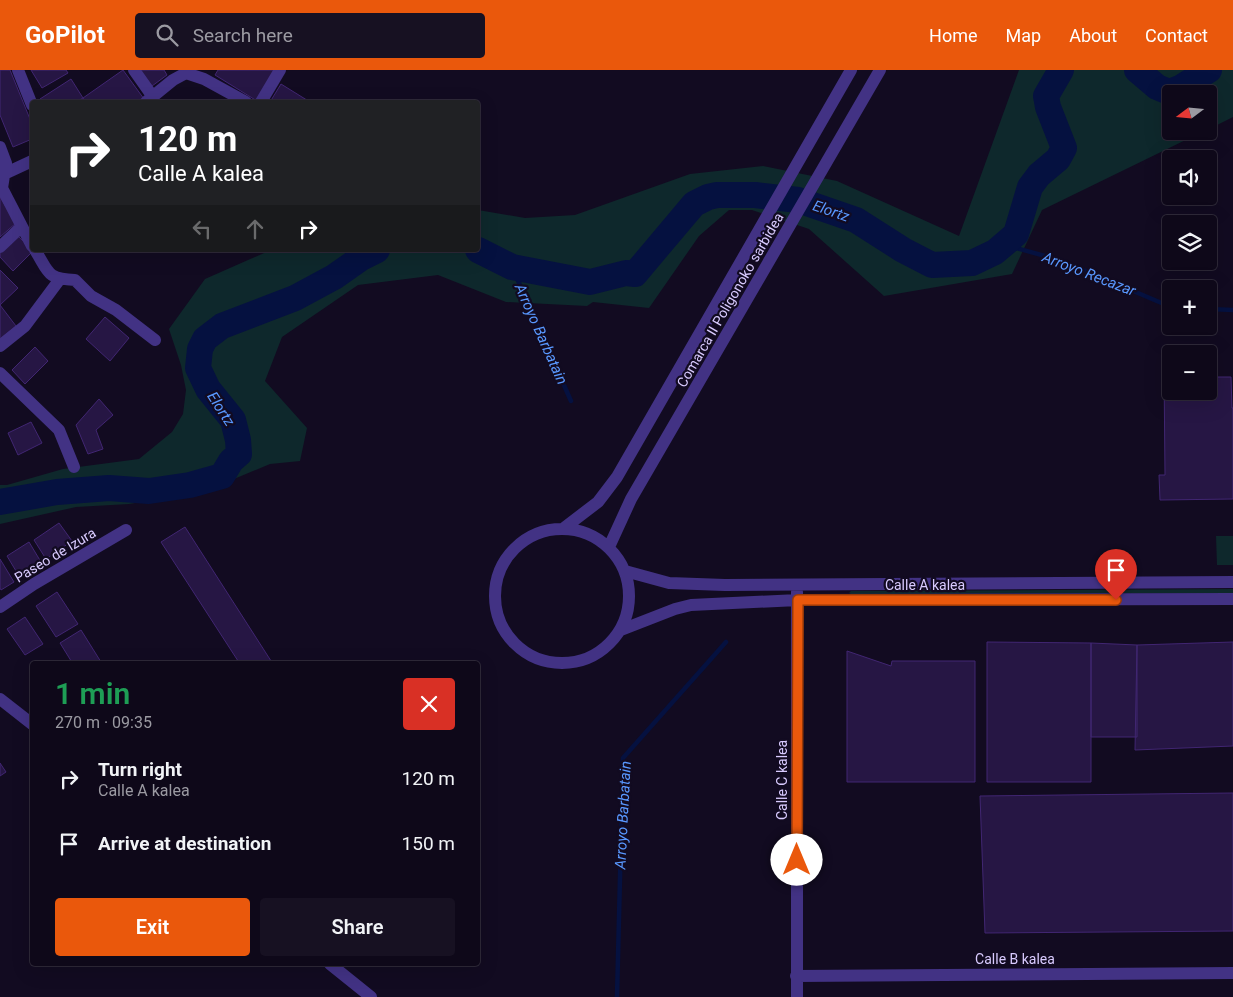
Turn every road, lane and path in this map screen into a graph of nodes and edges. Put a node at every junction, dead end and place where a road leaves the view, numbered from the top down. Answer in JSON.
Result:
{"nodes":[{"id":1,"x":18,"y":70,"type":"edge"},
{"id":2,"x":134,"y":70,"type":"edge"},
{"id":3,"x":280,"y":70,"type":"edge"},
{"id":4,"x":851,"y":70,"type":"edge"},
{"id":5,"x":880,"y":70,"type":"edge"},
{"id":6,"x":30,"y":100,"type":"edge"},
{"id":7,"x":150,"y":100,"type":"edge"},
{"id":8,"x":242,"y":100,"type":"edge"},
{"id":9,"x":262,"y":100,"type":"edge"},
{"id":10,"x":0,"y":147,"type":"edge"},
{"id":11,"x":30,"y":162,"type":"edge"},
{"id":12,"x":4,"y":174,"type":"junction"},
{"id":13,"x":1,"y":189,"type":"edge"},
{"id":14,"x":21,"y":228,"type":"junction"},
{"id":15,"x":30,"y":243,"type":"edge"},
{"id":16,"x":0,"y":247,"type":"edge"},
{"id":17,"x":36,"y":252,"type":"edge"},
{"id":18,"x":60,"y":279,"type":"junction"},
{"id":19,"x":155,"y":340,"type":"dead end"},
{"id":20,"x":0,"y":346,"type":"edge"},
{"id":21,"x":0,"y":373,"type":"edge"},
{"id":22,"x":74,"y":467,"type":"dead end"},
{"id":23,"x":564,"y":528,"type":"junction"},
{"id":24,"x":126,"y":530,"type":"dead end"},
{"id":25,"x":609,"y":547,"type":"junction"},
{"id":26,"x":625,"y":571,"type":"junction"},
{"id":27,"x":1233,"y":582,"type":"edge"},
{"id":28,"x":797,"y":584,"type":"junction"},
{"id":29,"x":798,"y":600,"type":"junction"},
{"id":30,"x":1233,"y":600,"type":"edge"},
{"id":31,"x":0,"y":606,"type":"edge"},
{"id":32,"x":621,"y":630,"type":"junction"},
{"id":33,"x":0,"y":699,"type":"edge"},
{"id":34,"x":30,"y":722,"type":"edge"},
{"id":35,"x":332,"y":966,"type":"edge"},
{"id":36,"x":1233,"y":973,"type":"edge"},
{"id":37,"x":796,"y":976,"type":"junction"},
{"id":38,"x":371,"y":997,"type":"edge"},
{"id":39,"x":797,"y":997,"type":"edge"}],
"edges":[{"from":1,"to":6,"type":"street"},
{"from":2,"to":7,"type":"street"},
{"from":3,"to":9,"type":"street"},
{"from":4,"to":23,"type":"street","name":"Comarca II Poligonoko sarbidea"},
{"from":5,"to":25,"type":"street","name":"Comarca II Poligonoko sarbidea"},
{"from":7,"to":8,"type":"street"},
{"from":10,"to":12,"type":"street"},
{"from":11,"to":12,"type":"street"},
{"from":12,"to":13,"type":"street"},
{"from":13,"to":14,"type":"street"},
{"from":14,"to":15,"type":"street"},
{"from":14,"to":16,"type":"street"},
{"from":17,"to":18,"type":"street"},
{"from":18,"to":19,"type":"street"},
{"from":18,"to":20,"type":"street"},
{"from":21,"to":22,"type":"street"},
{"from":23,"to":25,"type":"street"},
{"from":23,"to":32,"type":"street"},
{"from":24,"to":31,"type":"street","name":"Paseo de Izura"},
{"from":25,"to":26,"type":"street"},
{"from":26,"to":28,"type":"street","name":"Calle A kalea"},
{"from":26,"to":32,"type":"street"},
{"from":27,"to":28,"type":"street","name":"Calle A kalea"},
{"from":28,"to":29,"type":"street","name":"Calle C kalea"},
{"from":29,"to":30,"type":"street","name":"Calle A kalea"},
{"from":29,"to":32,"type":"street","name":"Calle A kalea"},
{"from":29,"to":37,"type":"street","name":"Calle C kalea"},
{"from":33,"to":34,"type":"street"},
{"from":35,"to":38,"type":"street"},
{"from":36,"to":37,"type":"street","name":"Calle B kalea"},
{"from":37,"to":39,"type":"street","name":"Calle C kalea"}]}
